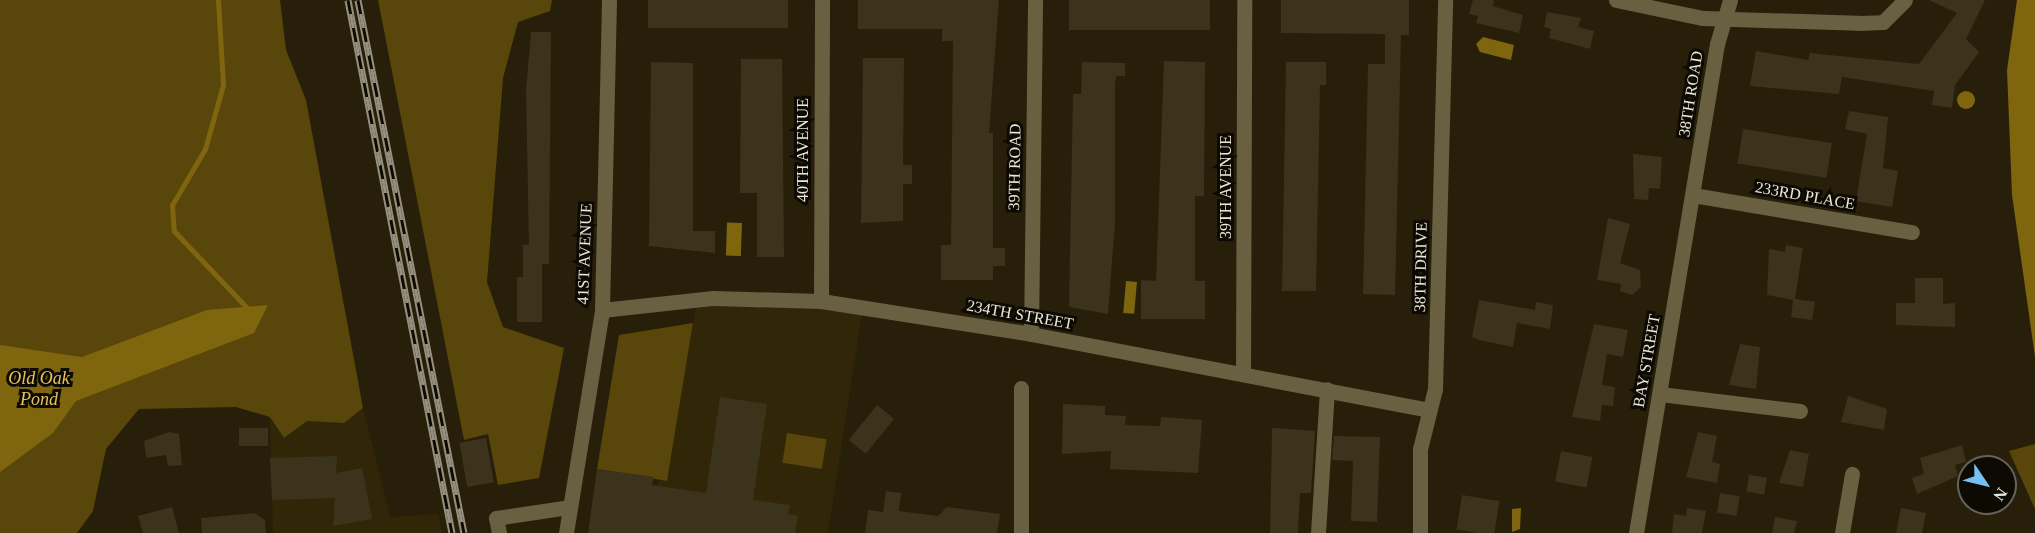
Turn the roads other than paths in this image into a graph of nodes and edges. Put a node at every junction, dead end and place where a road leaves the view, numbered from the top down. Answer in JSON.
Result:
{"nodes":[{"id":1,"x":609,"y":0,"type":"edge"},
{"id":2,"x":822,"y":0,"type":"edge"},
{"id":3,"x":1035,"y":0,"type":"edge"},
{"id":4,"x":1244,"y":0,"type":"edge"},
{"id":5,"x":1446,"y":0,"type":"edge"},
{"id":6,"x":1616,"y":0,"type":"edge"},
{"id":7,"x":1730,"y":0,"type":"edge"},
{"id":8,"x":1905,"y":0,"type":"edge"},
{"id":9,"x":1725,"y":16,"type":"junction"},
{"id":10,"x":1693,"y":195,"type":"junction"},
{"id":11,"x":1912,"y":232,"type":"dead end"},
{"id":12,"x":821,"y":300,"type":"junction"},
{"id":13,"x":602,"y":310,"type":"junction"},
{"id":14,"x":1031,"y":334,"type":"junction"},
{"id":15,"x":1244,"y":374,"type":"junction"},
{"id":16,"x":1021,"y":388,"type":"dead end"},
{"id":17,"x":1327,"y":389,"type":"junction"},
{"id":18,"x":1660,"y":394,"type":"junction"},
{"id":19,"x":1429,"y":410,"type":"junction"},
{"id":20,"x":1800,"y":411,"type":"dead end"},
{"id":21,"x":1852,"y":474,"type":"dead end"},
{"id":22,"x":570,"y":507,"type":"junction"},
{"id":23,"x":499,"y":533,"type":"edge"},
{"id":24,"x":566,"y":533,"type":"edge"},
{"id":25,"x":1021,"y":533,"type":"edge"},
{"id":26,"x":1318,"y":533,"type":"edge"},
{"id":27,"x":1420,"y":533,"type":"edge"},
{"id":28,"x":1636,"y":533,"type":"edge"},
{"id":29,"x":1842,"y":533,"type":"edge"}],
"edges":[{"from":1,"to":13,"type":"street","name":"41ST AVENUE"},
{"from":2,"to":12,"type":"street","name":"40TH AVENUE"},
{"from":3,"to":14,"type":"street","name":"39TH ROAD"},
{"from":4,"to":15,"type":"street","name":"39TH AVENUE"},
{"from":5,"to":19,"type":"street","name":"38TH DRIVE"},
{"from":6,"to":9,"type":"street"},
{"from":7,"to":9,"type":"street","name":"38TH ROAD"},
{"from":8,"to":9,"type":"street"},
{"from":9,"to":10,"type":"street","name":"38TH ROAD"},
{"from":10,"to":11,"type":"street","name":"233RD PLACE"},
{"from":10,"to":18,"type":"street","name":"BAY STREET"},
{"from":12,"to":13,"type":"street","name":"234TH STREET"},
{"from":12,"to":14,"type":"street","name":"234TH STREET"},
{"from":13,"to":22,"type":"street","name":"41ST AVENUE"},
{"from":14,"to":15,"type":"street","name":"234TH STREET"},
{"from":15,"to":17,"type":"street","name":"234TH STREET"},
{"from":16,"to":25,"type":"street"},
{"from":17,"to":19,"type":"street","name":"234TH STREET"},
{"from":17,"to":26,"type":"street"},
{"from":18,"to":20,"type":"street"},
{"from":18,"to":28,"type":"street","name":"BAY STREET"},
{"from":19,"to":27,"type":"street","name":"38TH DRIVE"},
{"from":21,"to":29,"type":"street"},
{"from":22,"to":23,"type":"street"},
{"from":22,"to":24,"type":"street","name":"41ST AVENUE"}]}
